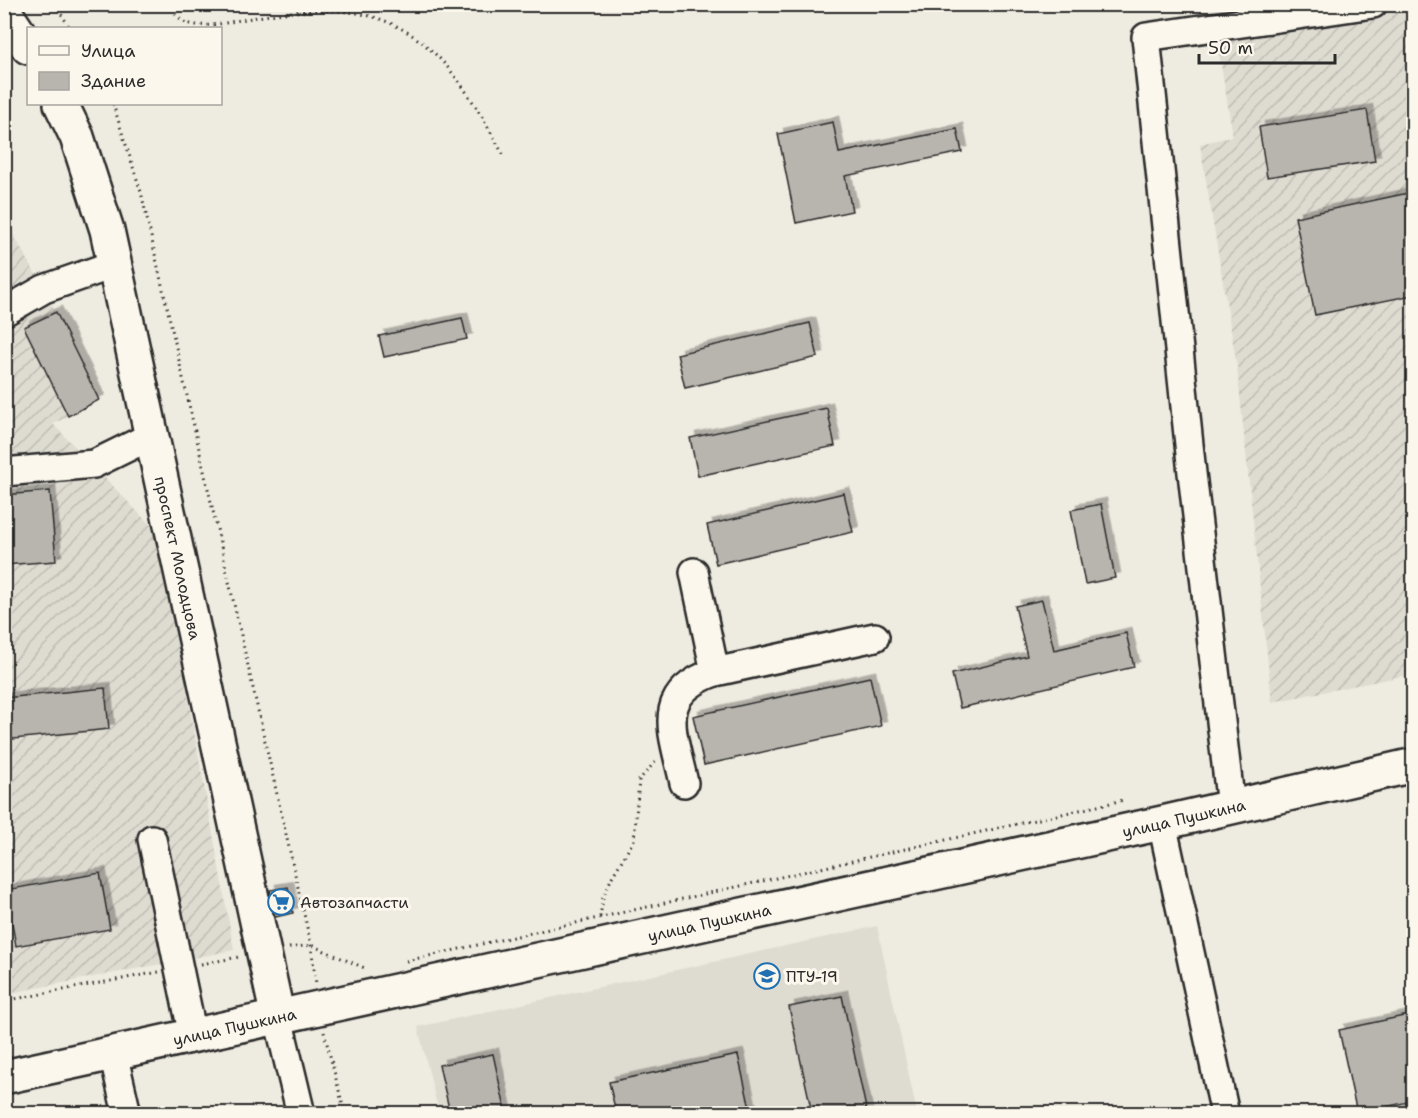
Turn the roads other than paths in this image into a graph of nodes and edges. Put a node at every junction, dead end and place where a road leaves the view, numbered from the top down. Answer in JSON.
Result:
{"nodes":[{"id":1,"x":1373,"y":4,"type":"edge"},
{"id":2,"x":4,"y":11,"type":"edge"},
{"id":3,"x":27,"y":46,"type":"edge"},
{"id":4,"x":61,"y":105,"type":"edge"},
{"id":5,"x":115,"y":264,"type":"junction"},
{"id":6,"x":4,"y":312,"type":"edge"},
{"id":7,"x":153,"y":435,"type":"junction"},
{"id":8,"x":4,"y":472,"type":"edge"},
{"id":9,"x":694,"y":572,"type":"dead end"},
{"id":10,"x":875,"y":637,"type":"dead end"},
{"id":11,"x":715,"y":672,"type":"junction"},
{"id":12,"x":1413,"y":765,"type":"edge"},
{"id":13,"x":684,"y":783,"type":"dead end"},
{"id":14,"x":1231,"y":807,"type":"junction"},
{"id":15,"x":1162,"y":823,"type":"junction"},
{"id":16,"x":152,"y":839,"type":"dead end"},
{"id":17,"x":278,"y":1018,"type":"junction"},
{"id":18,"x":193,"y":1036,"type":"junction"},
{"id":19,"x":113,"y":1053,"type":"junction"},
{"id":20,"x":4,"y":1077,"type":"edge"},
{"id":21,"x":127,"y":1113,"type":"edge"},
{"id":22,"x":301,"y":1113,"type":"edge"},
{"id":23,"x":1225,"y":1113,"type":"edge"}],
"edges":[{"from":1,"to":14,"type":"street"},
{"from":2,"to":3,"type":"main road"},
{"from":4,"to":5,"type":"main road","name":"проспект Молодцова"},
{"from":5,"to":6,"type":"street"},
{"from":5,"to":7,"type":"main road","name":"проспект Молодцова"},
{"from":7,"to":8,"type":"street"},
{"from":7,"to":17,"type":"main road","name":"проспект Молодцова"},
{"from":9,"to":11,"type":"street"},
{"from":10,"to":11,"type":"street"},
{"from":11,"to":13,"type":"street"},
{"from":12,"to":14,"type":"main road","name":"улица Пушкина"},
{"from":14,"to":15,"type":"main road","name":"улица Пушкина"},
{"from":15,"to":17,"type":"main road","name":"улица Пушкина"},
{"from":15,"to":23,"type":"street"},
{"from":16,"to":18,"type":"street"},
{"from":17,"to":18,"type":"main road","name":"улица Пушкина"},
{"from":17,"to":22,"type":"street"},
{"from":18,"to":19,"type":"main road","name":"улица Пушкина"},
{"from":19,"to":20,"type":"main road","name":"улица Пушкина"},
{"from":19,"to":21,"type":"street"}]}
